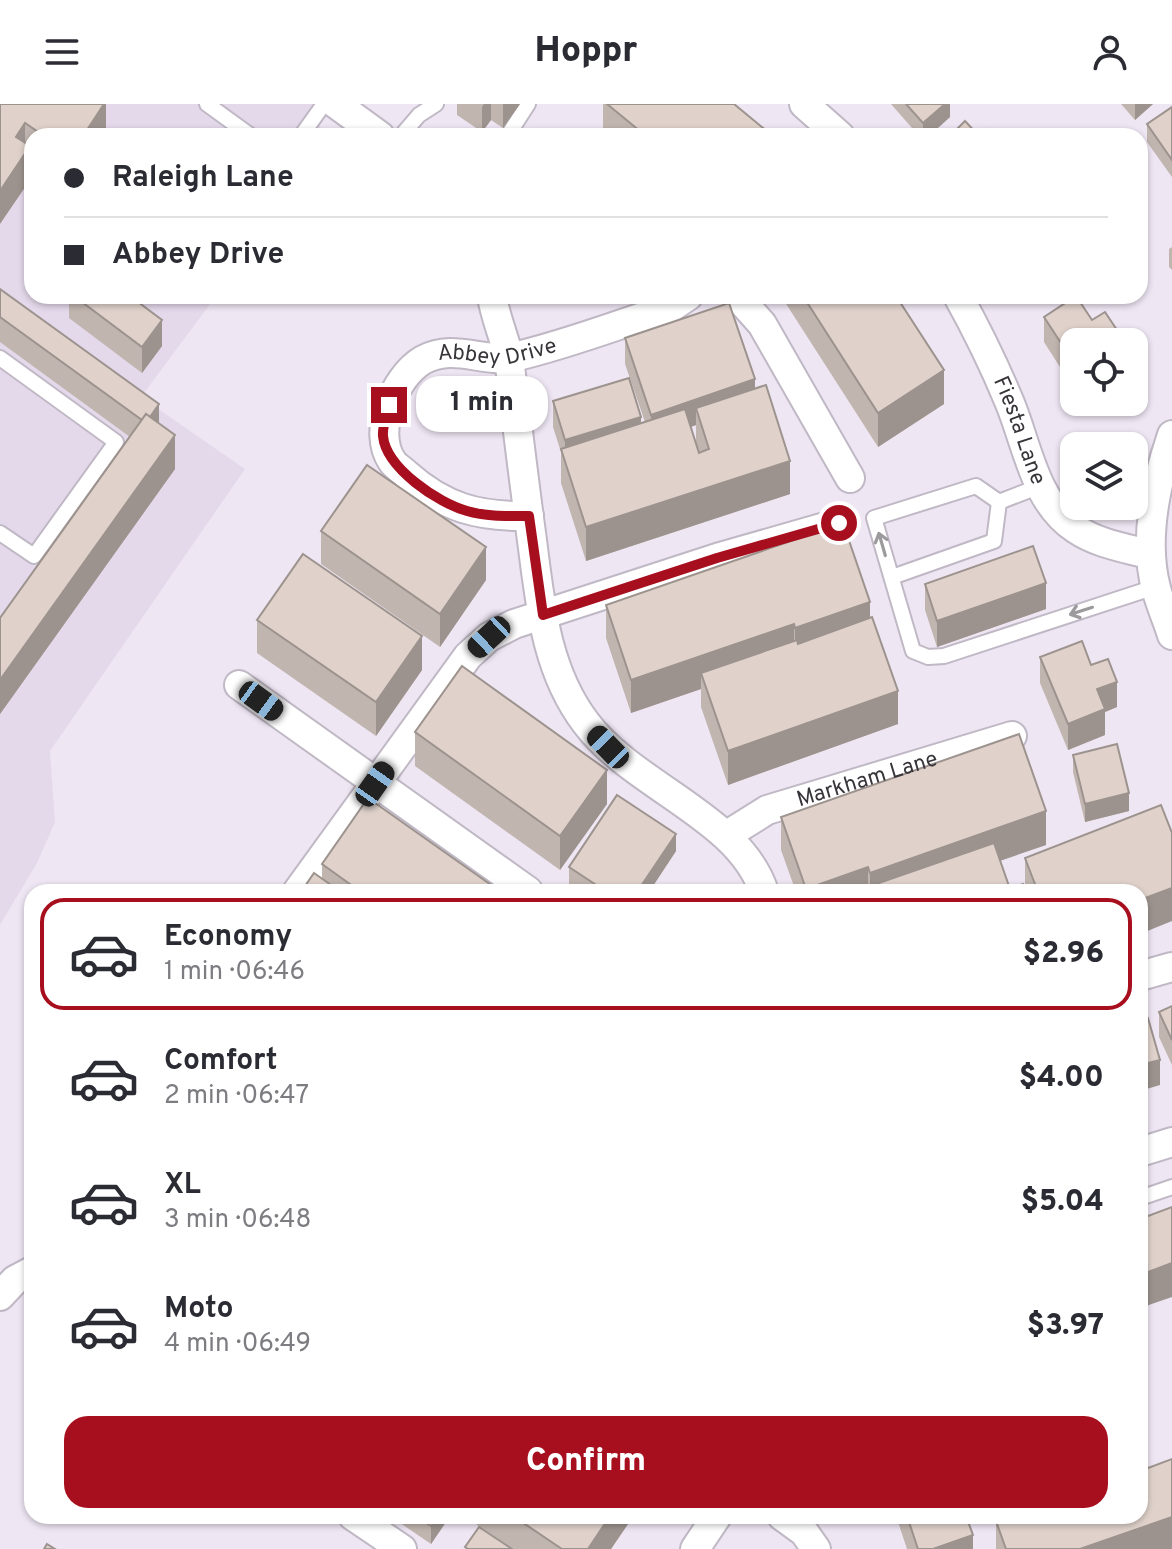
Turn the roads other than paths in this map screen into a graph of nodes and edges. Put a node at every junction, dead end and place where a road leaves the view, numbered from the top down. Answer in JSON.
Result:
{"nodes":[{"id":1,"x":207,"y":104,"type":"edge"},
{"id":2,"x":324,"y":104,"type":"edge"},
{"id":3,"x":336,"y":104,"type":"edge"},
{"id":4,"x":436,"y":104,"type":"edge"},
{"id":5,"x":528,"y":104,"type":"edge"},
{"id":6,"x":804,"y":104,"type":"edge"},
{"id":7,"x":240,"y":128,"type":"edge"},
{"id":8,"x":307,"y":128,"type":"edge"},
{"id":9,"x":369,"y":128,"type":"edge"},
{"id":10,"x":408,"y":128,"type":"edge"},
{"id":11,"x":513,"y":128,"type":"edge"},
{"id":12,"x":831,"y":128,"type":"edge"},
{"id":13,"x":493,"y":304,"type":"edge"},
{"id":14,"x":506,"y":304,"type":"edge"},
{"id":15,"x":676,"y":304,"type":"edge"},
{"id":16,"x":744,"y":304,"type":"edge"},
{"id":17,"x":962,"y":304,"type":"edge"},
{"id":18,"x":506,"y":344,"type":"junction"},
{"id":19,"x":0,"y":358,"type":"edge"},
{"id":20,"x":1172,"y":435,"type":"edge"},
{"id":21,"x":850,"y":478,"type":"dead end"},
{"id":22,"x":1040,"y":486,"type":"junction"},
{"id":23,"x":999,"y":502,"type":"junction"},
{"id":24,"x":529,"y":516,"type":"junction"},
{"id":25,"x":839,"y":523,"type":"edge"},
{"id":26,"x":0,"y":533,"type":"edge"},
{"id":27,"x":1151,"y":555,"type":"junction"},
{"id":28,"x":892,"y":577,"type":"junction"},
{"id":29,"x":1155,"y":587,"type":"junction"},
{"id":30,"x":543,"y":615,"type":"junction"},
{"id":31,"x":1172,"y":635,"type":"edge"},
{"id":32,"x":239,"y":685,"type":"dead end"},
{"id":33,"x":1012,"y":736,"type":"edge"},
{"id":34,"x":375,"y":784,"type":"junction"},
{"id":35,"x":727,"y":835,"type":"junction"},
{"id":36,"x":303,"y":884,"type":"edge"},
{"id":37,"x":518,"y":884,"type":"edge"},
{"id":38,"x":760,"y":884,"type":"edge"},
{"id":39,"x":1172,"y":967,"type":"edge"},
{"id":40,"x":1148,"y":974,"type":"edge"},
{"id":41,"x":1172,"y":1142,"type":"edge"},
{"id":42,"x":1148,"y":1150,"type":"edge"},
{"id":43,"x":1172,"y":1187,"type":"edge"},
{"id":44,"x":1148,"y":1195,"type":"edge"},
{"id":45,"x":24,"y":1275,"type":"edge"},
{"id":46,"x":0,"y":1296,"type":"edge"},
{"id":47,"x":365,"y":1524,"type":"edge"},
{"id":48,"x":712,"y":1524,"type":"edge"},
{"id":49,"x":793,"y":1524,"type":"edge"},
{"id":50,"x":402,"y":1549,"type":"edge"},
{"id":51,"x":695,"y":1549,"type":"edge"},
{"id":52,"x":816,"y":1549,"type":"edge"}],
"edges":[{"from":1,"to":7,"type":"lane"},
{"from":2,"to":8,"type":"lane"},
{"from":3,"to":9,"type":"street"},
{"from":4,"to":10,"type":"lane"},
{"from":5,"to":11,"type":"lane"},
{"from":6,"to":12,"type":"street"},
{"from":13,"to":18,"type":"street"},
{"from":14,"to":18,"type":"street"},
{"from":15,"to":18,"type":"street","name":"Abbey Drive"},
{"from":16,"to":21,"type":"street"},
{"from":17,"to":22,"type":"street","name":"Fiesta Lane"},
{"from":18,"to":24,"type":"street"},
{"from":18,"to":24,"type":"street","name":"Abbey Drive"},
{"from":19,"to":26,"type":"lane"},
{"from":20,"to":27,"type":"street"},
{"from":22,"to":23,"type":"lane"},
{"from":22,"to":27,"type":"street","name":"Fiesta Lane"},
{"from":23,"to":28,"type":"lane"},
{"from":28,"to":23,"type":"lane","one_way":true},
{"from":24,"to":30,"type":"street"},
{"from":25,"to":30,"type":"street"},
{"from":27,"to":29,"type":"street"},
{"from":29,"to":28,"type":"lane","one_way":true},
{"from":29,"to":31,"type":"street"},
{"from":30,"to":34,"type":"street"},
{"from":30,"to":35,"type":"street"},
{"from":32,"to":34,"type":"street"},
{"from":33,"to":35,"type":"street","name":"Markham Lane"},
{"from":34,"to":36,"type":"street"},
{"from":34,"to":37,"type":"street"},
{"from":35,"to":38,"type":"street"},
{"from":39,"to":40,"type":"street"},
{"from":41,"to":42,"type":"street"},
{"from":43,"to":44,"type":"lane"},
{"from":45,"to":46,"type":"street"},
{"from":47,"to":50,"type":"street"},
{"from":48,"to":51,"type":"street"},
{"from":49,"to":52,"type":"street"}]}
